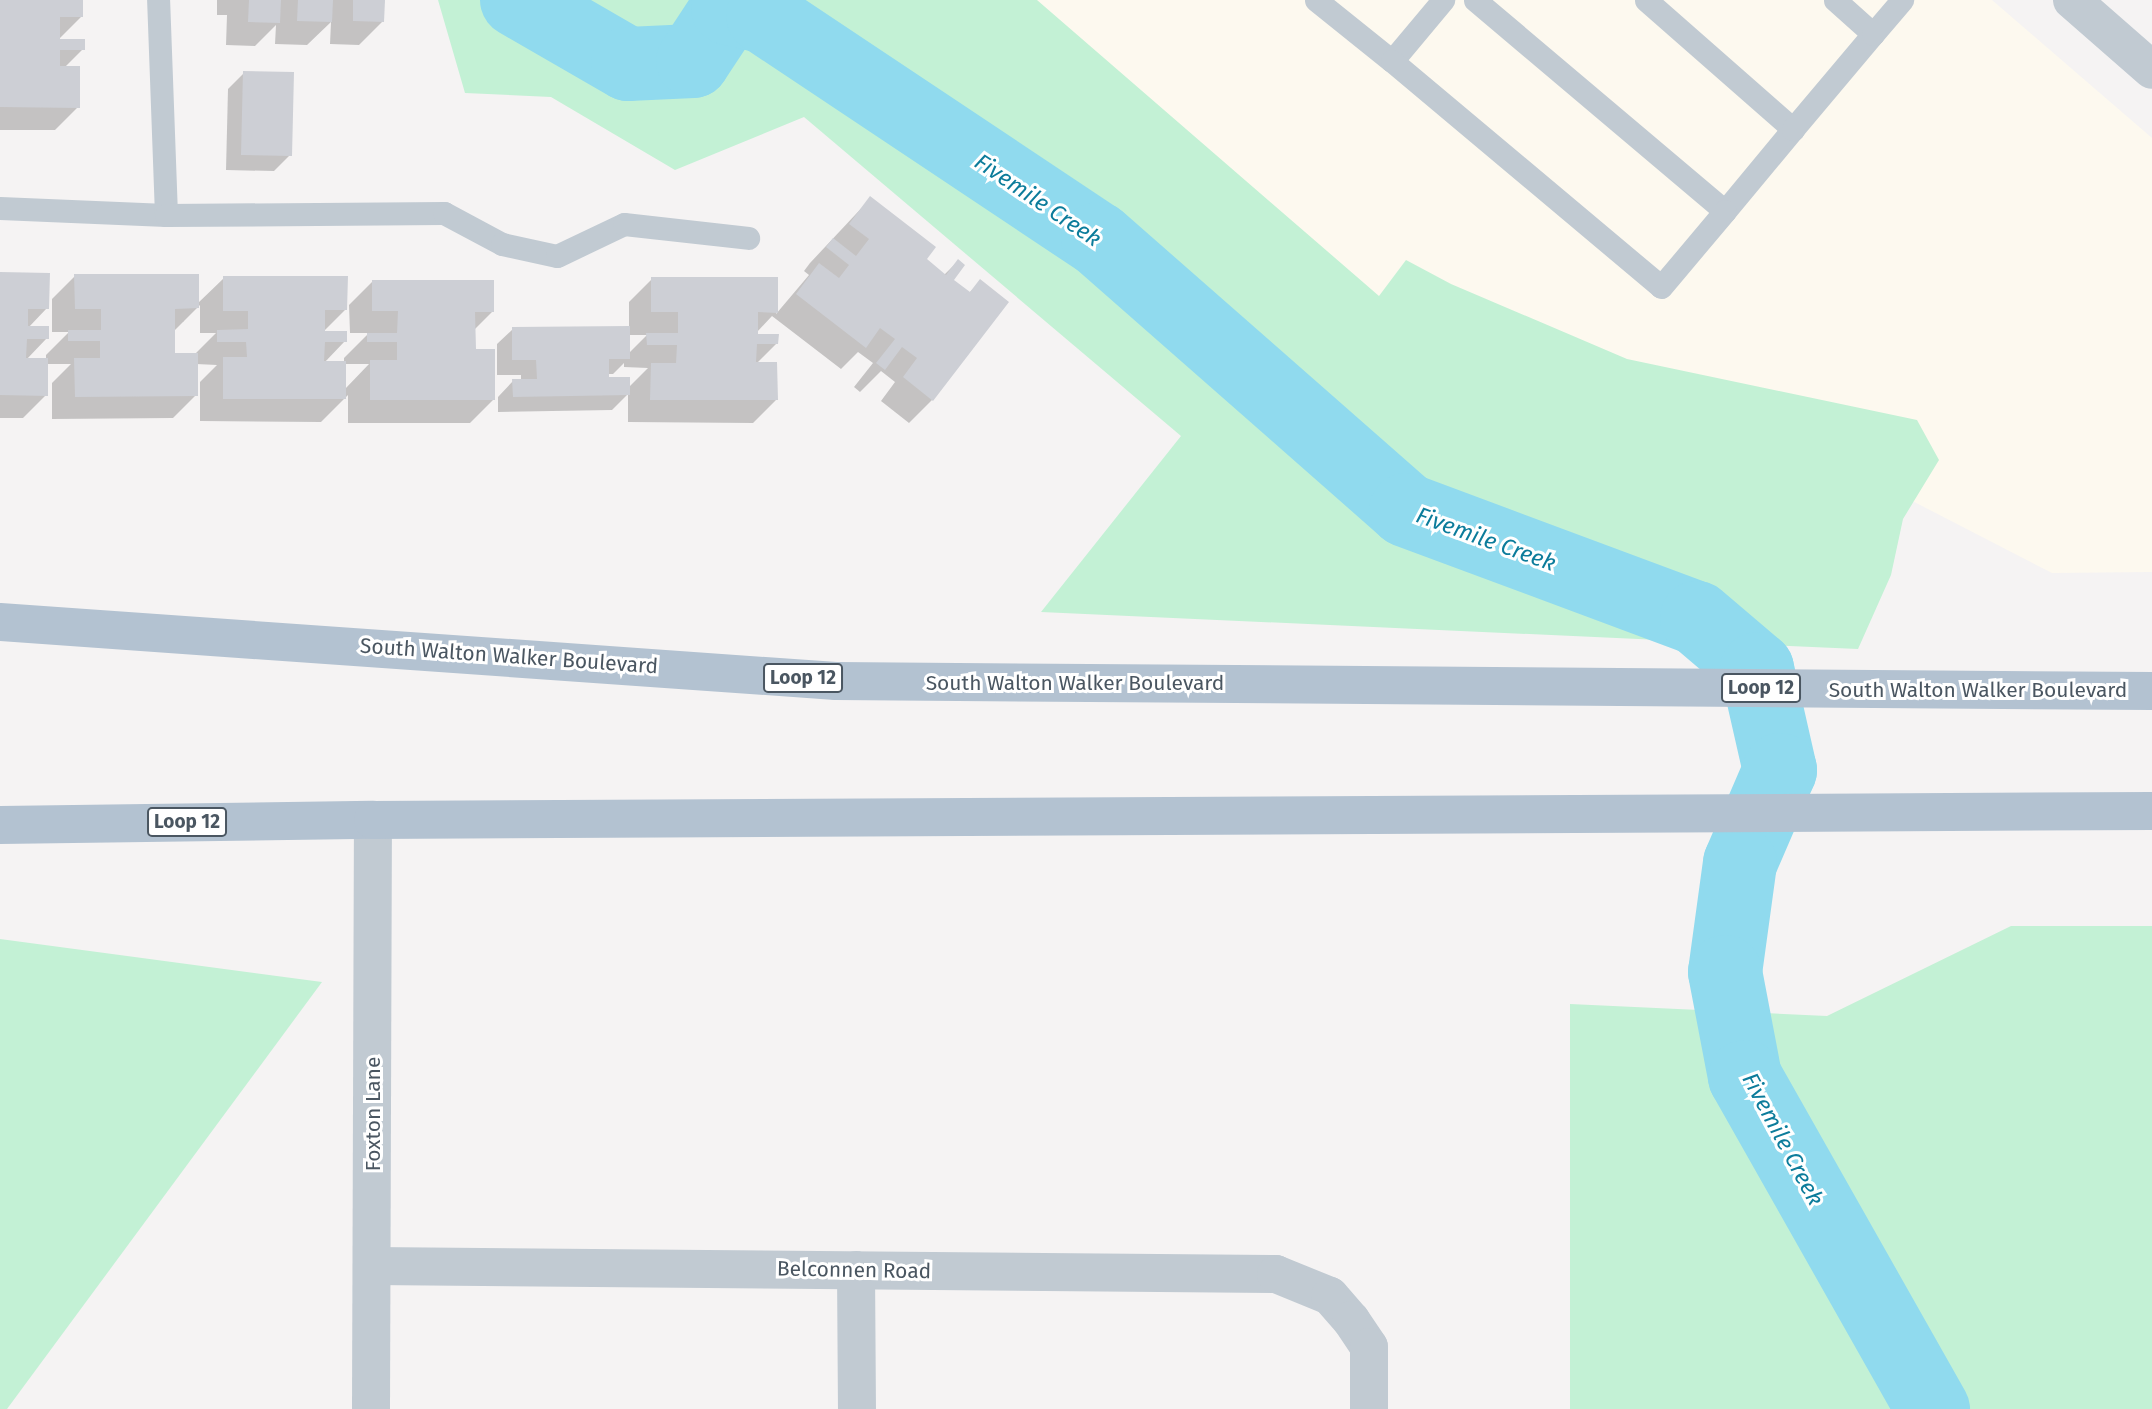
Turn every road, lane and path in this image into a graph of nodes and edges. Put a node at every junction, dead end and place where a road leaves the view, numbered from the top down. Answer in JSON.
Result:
{"nodes":[{"id":1,"x":158,"y":0,"type":"edge"},
{"id":2,"x":1316,"y":0,"type":"edge"},
{"id":3,"x":1443,"y":0,"type":"edge"},
{"id":4,"x":1475,"y":0,"type":"edge"},
{"id":5,"x":1646,"y":0,"type":"edge"},
{"id":6,"x":1835,"y":0,"type":"edge"},
{"id":7,"x":1902,"y":0,"type":"edge"},
{"id":8,"x":2072,"y":0,"type":"edge"},
{"id":9,"x":1873,"y":34,"type":"junction"},
{"id":10,"x":1392,"y":61,"type":"junction"},
{"id":11,"x":2152,"y":70,"type":"edge"},
{"id":12,"x":1793,"y":129,"type":"junction"},
{"id":13,"x":0,"y":208,"type":"edge"},
{"id":14,"x":1726,"y":211,"type":"junction"},
{"id":15,"x":166,"y":215,"type":"junction"},
{"id":16,"x":748,"y":238,"type":"dead end"},
{"id":17,"x":0,"y":622,"type":"edge"},
{"id":18,"x":2152,"y":691,"type":"edge"},
{"id":19,"x":2152,"y":811,"type":"edge"},
{"id":20,"x":373,"y":820,"type":"junction"},
{"id":21,"x":0,"y":825,"type":"edge"},
{"id":22,"x":373,"y":1266,"type":"junction"},
{"id":23,"x":856,"y":1270,"type":"junction"},
{"id":24,"x":372,"y":1409,"type":"edge"},
{"id":25,"x":857,"y":1409,"type":"edge"},
{"id":26,"x":1369,"y":1409,"type":"edge"}],
"edges":[{"from":1,"to":15,"type":"lane"},
{"from":2,"to":10,"type":"lane"},
{"from":3,"to":10,"type":"lane"},
{"from":4,"to":14,"type":"lane"},
{"from":5,"to":12,"type":"lane"},
{"from":6,"to":9,"type":"lane"},
{"from":7,"to":9,"type":"lane"},
{"from":8,"to":11,"type":"street"},
{"from":9,"to":12,"type":"lane"},
{"from":10,"to":14,"type":"lane"},
{"from":12,"to":14,"type":"lane"},
{"from":13,"to":15,"type":"lane"},
{"from":15,"to":16,"type":"lane"},
{"from":17,"to":18,"type":"main road","name":"South Walton Walker Boulevard","number":"Loop 12"},
{"from":19,"to":20,"type":"main road","number":"Loop 12"},
{"from":20,"to":21,"type":"main road","number":"Loop 12"},
{"from":20,"to":22,"type":"street","name":"Foxton Lane"},
{"from":22,"to":23,"type":"street","name":"Belconnen Road"},
{"from":22,"to":24,"type":"street","name":"Foxton Lane"},
{"from":23,"to":25,"type":"street"},
{"from":23,"to":26,"type":"street","name":"Belconnen Road"}]}
